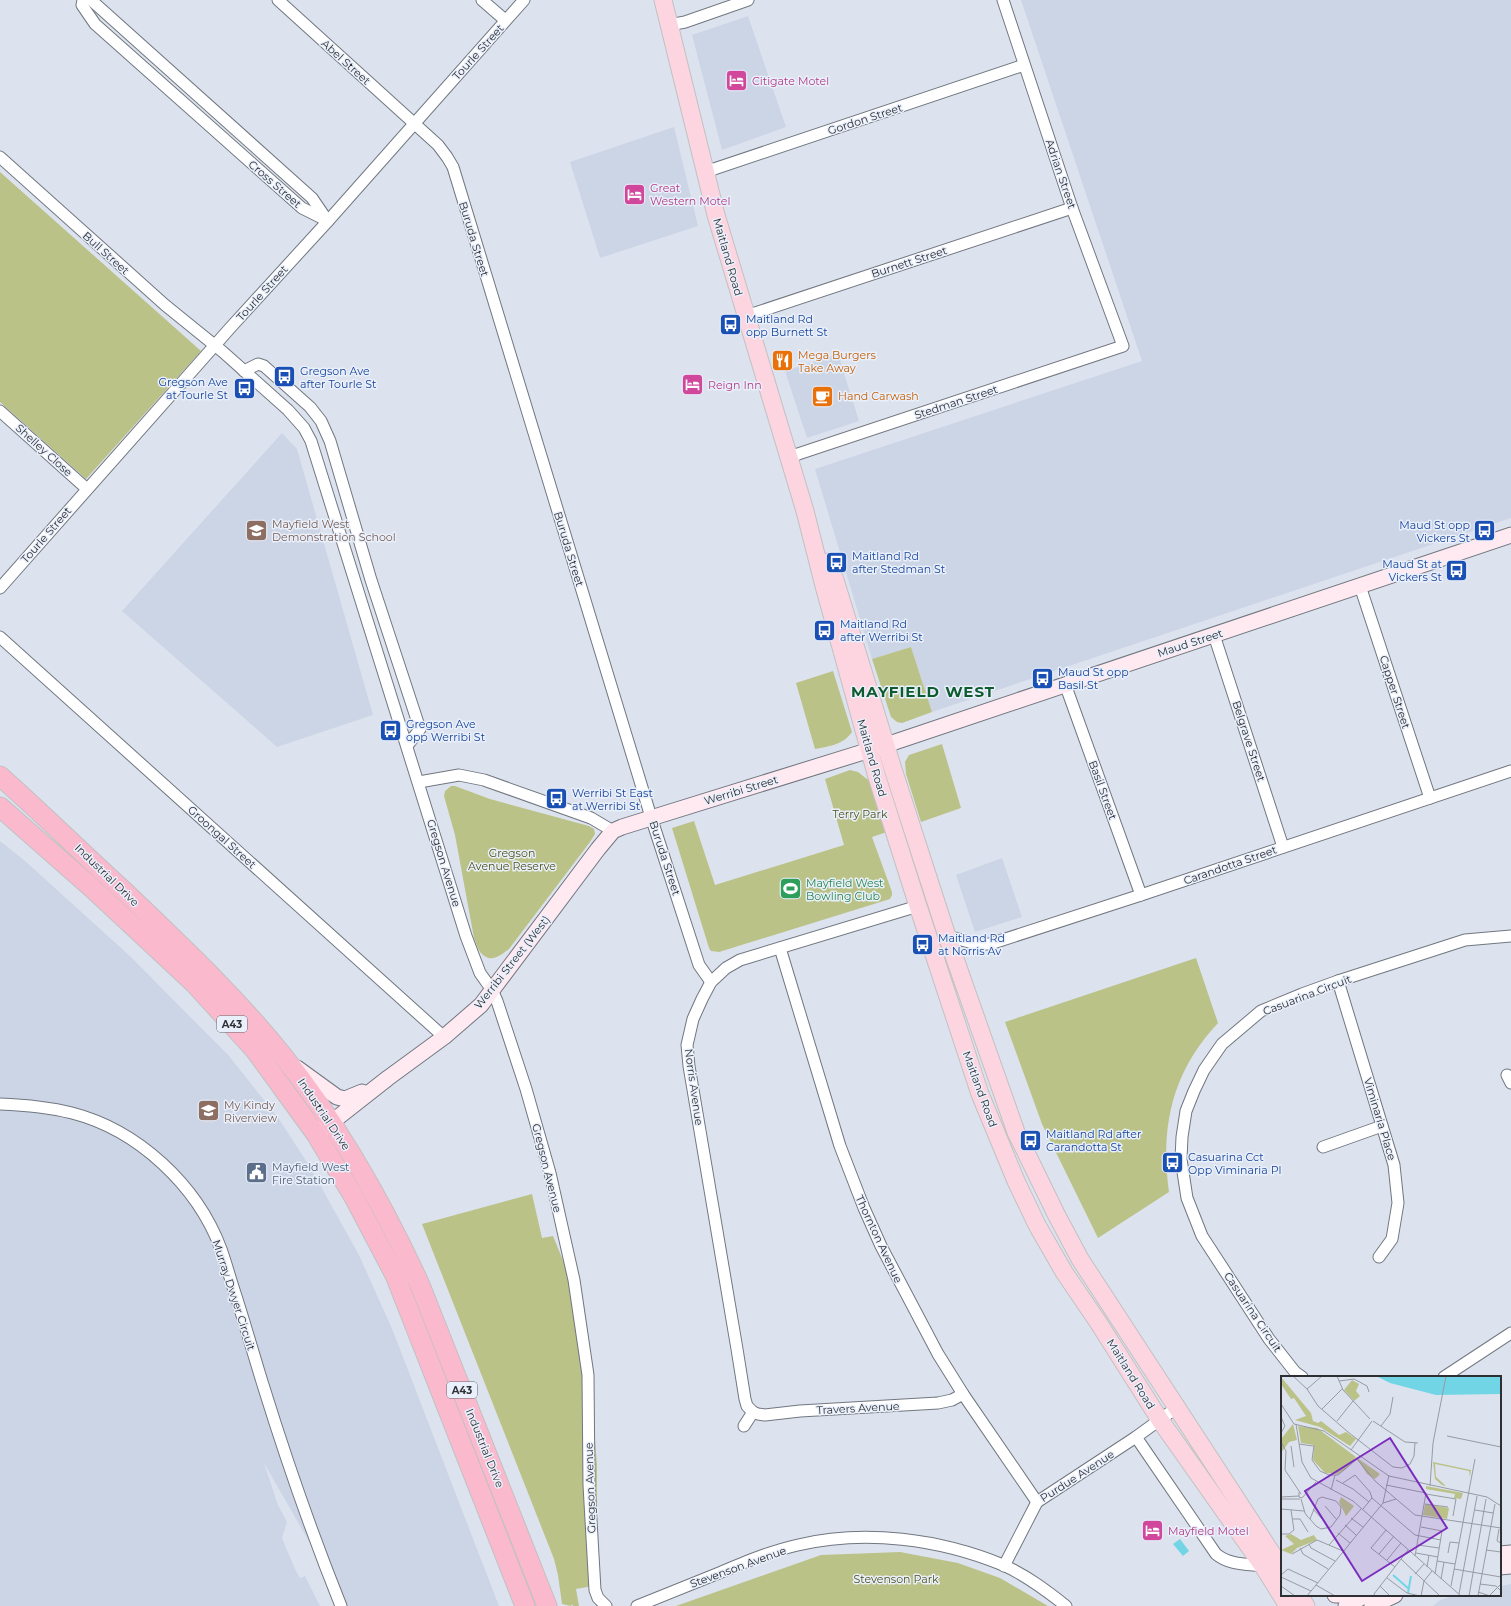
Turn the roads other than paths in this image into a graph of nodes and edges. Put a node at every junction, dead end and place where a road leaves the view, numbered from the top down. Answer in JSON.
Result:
{"nodes":[{"id":1,"x":83,"y":0,"type":"edge"},
{"id":2,"x":91,"y":0,"type":"edge"},
{"id":3,"x":278,"y":0,"type":"edge"},
{"id":4,"x":482,"y":0,"type":"edge"},
{"id":5,"x":524,"y":0,"type":"edge"},
{"id":6,"x":663,"y":0,"type":"edge"},
{"id":7,"x":748,"y":0,"type":"edge"},
{"id":8,"x":1003,"y":0,"type":"edge"},
{"id":9,"x":505,"y":20,"type":"junction"},
{"id":10,"x":669,"y":25,"type":"junction"},
{"id":11,"x":1024,"y":65,"type":"junction"},
{"id":12,"x":414,"y":124,"type":"junction"},
{"id":13,"x":0,"y":157,"type":"edge"},
{"id":14,"x":705,"y":172,"type":"junction"},
{"id":15,"x":1072,"y":208,"type":"junction"},
{"id":16,"x":328,"y":221,"type":"junction"},
{"id":17,"x":746,"y":316,"type":"junction"},
{"id":18,"x":215,"y":345,"type":"junction"},
{"id":19,"x":1123,"y":346,"type":"joint"},
{"id":20,"x":244,"y":371,"type":"junction"},
{"id":21,"x":0,"y":411,"type":"edge"},
{"id":22,"x":789,"y":457,"type":"junction"},
{"id":23,"x":87,"y":489,"type":"junction"},
{"id":24,"x":805,"y":511,"type":"junction"},
{"id":25,"x":1511,"y":535,"type":"edge"},
{"id":26,"x":1360,"y":586,"type":"junction"},
{"id":27,"x":0,"y":588,"type":"edge"},
{"id":28,"x":1214,"y":635,"type":"junction"},
{"id":29,"x":0,"y":637,"type":"edge"},
{"id":30,"x":1065,"y":684,"type":"junction"},
{"id":31,"x":886,"y":745,"type":"junction"},
{"id":32,"x":407,"y":746,"type":"junction"},
{"id":33,"x":869,"y":750,"type":"junction"},
{"id":34,"x":1511,"y":771,"type":"edge"},
{"id":35,"x":0,"y":776,"type":"edge"},
{"id":36,"x":419,"y":782,"type":"junction"},
{"id":37,"x":1430,"y":798,"type":"junction"},
{"id":38,"x":0,"y":807,"type":"edge"},
{"id":39,"x":651,"y":817,"type":"junction"},
{"id":40,"x":613,"y":831,"type":"junction"},
{"id":41,"x":1283,"y":847,"type":"junction"},
{"id":42,"x":1141,"y":895,"type":"junction"},
{"id":43,"x":918,"y":906,"type":"junction"},
{"id":44,"x":947,"y":936,"type":"junction"},
{"id":45,"x":1511,"y":936,"type":"edge"},
{"id":46,"x":780,"y":948,"type":"junction"},
{"id":47,"x":1338,"y":981,"type":"junction"},
{"id":48,"x":711,"y":982,"type":"junction"},
{"id":49,"x":492,"y":990,"type":"junction"},
{"id":50,"x":444,"y":1037,"type":"junction"},
{"id":51,"x":284,"y":1057,"type":"junction"},
{"id":52,"x":388,"y":1078,"type":"junction"},
{"id":53,"x":0,"y":1104,"type":"edge"},
{"id":54,"x":331,"y":1122,"type":"junction"},
{"id":55,"x":1382,"y":1126,"type":"junction"},
{"id":56,"x":316,"y":1134,"type":"junction"},
{"id":57,"x":1323,"y":1147,"type":"dead end"},
{"id":58,"x":1379,"y":1257,"type":"dead end"},
{"id":59,"x":1511,"y":1333,"type":"edge"},
{"id":60,"x":1301,"y":1376,"type":"edge"},
{"id":61,"x":1446,"y":1376,"type":"edge"},
{"id":62,"x":963,"y":1394,"type":"junction"},
{"id":63,"x":1176,"y":1408,"type":"junction"},
{"id":64,"x":753,"y":1412,"type":"junction"},
{"id":65,"x":1160,"y":1420,"type":"junction"},
{"id":66,"x":744,"y":1426,"type":"dead end"},
{"id":67,"x":1136,"y":1437,"type":"junction"},
{"id":68,"x":1037,"y":1502,"type":"junction"},
{"id":69,"x":1511,"y":1553,"type":"edge"},
{"id":70,"x":1501,"y":1554,"type":"edge"},
{"id":71,"x":1276,"y":1564,"type":"edge"},
{"id":72,"x":1004,"y":1566,"type":"junction"},
{"id":73,"x":1511,"y":1566,"type":"edge"},
{"id":74,"x":1501,"y":1567,"type":"edge"},
{"id":75,"x":1281,"y":1582,"type":"edge"},
{"id":76,"x":1285,"y":1596,"type":"edge"},
{"id":77,"x":1300,"y":1596,"type":"edge"},
{"id":78,"x":1364,"y":1596,"type":"edge"},
{"id":79,"x":341,"y":1606,"type":"edge"},
{"id":80,"x":525,"y":1606,"type":"edge"},
{"id":81,"x":547,"y":1606,"type":"edge"},
{"id":82,"x":606,"y":1606,"type":"edge"},
{"id":83,"x":637,"y":1606,"type":"edge"},
{"id":84,"x":1066,"y":1606,"type":"edge"},
{"id":85,"x":1288,"y":1606,"type":"edge"},
{"id":86,"x":1306,"y":1606,"type":"edge"},
{"id":87,"x":1346,"y":1606,"type":"edge"}],
"edges":[{"from":1,"to":16,"type":"street","name":"Cross Street"},
{"from":2,"to":16,"type":"street","name":"Cross Street"},
{"from":3,"to":12,"type":"street","name":"Abel Street"},
{"from":4,"to":9,"type":"street"},
{"from":5,"to":9,"type":"street","name":"Tourle Street"},
{"from":6,"to":10,"type":"main road","name":"Maitland Road"},
{"from":7,"to":10,"type":"street"},
{"from":8,"to":11,"type":"street","name":"Adrian Street"},
{"from":9,"to":12,"type":"street","name":"Tourle Street"},
{"from":10,"to":14,"type":"main road","name":"Maitland Road"},
{"from":11,"to":14,"type":"street","name":"Gordon Street"},
{"from":11,"to":15,"type":"street","name":"Adrian Street"},
{"from":12,"to":16,"type":"street","name":"Tourle Street"},
{"from":12,"to":39,"type":"street","name":"Buruda Street"},
{"from":13,"to":18,"type":"street","name":"Bull Street"},
{"from":14,"to":17,"type":"main road","name":"Maitland Road"},
{"from":15,"to":17,"type":"street","name":"Burnett Street"},
{"from":15,"to":19,"type":"street","name":"Adrian Street"},
{"from":16,"to":18,"type":"street","name":"Tourle Street"},
{"from":17,"to":22,"type":"main road","name":"Maitland Road"},
{"from":18,"to":20,"type":"street","name":"Gregson Avenue"},
{"from":18,"to":23,"type":"street","name":"Tourle Street"},
{"from":19,"to":22,"type":"street","name":"Stedman Street"},
{"from":20,"to":32,"type":"street","name":"Gregson Avenue"},
{"from":20,"to":32,"type":"street"},
{"from":21,"to":23,"type":"street","name":"Shelley Close"},
{"from":22,"to":24,"type":"main road","name":"Maitland Road"},
{"from":23,"to":27,"type":"street","name":"Tourle Street"},
{"from":24,"to":31,"type":"main road","name":"Maitland Road"},
{"from":24,"to":33,"type":"main road","name":"Maitland Road"},
{"from":25,"to":26,"type":"main road","name":"Maud Street"},
{"from":26,"to":28,"type":"main road","name":"Maud Street"},
{"from":26,"to":37,"type":"street","name":"Capper Street"},
{"from":28,"to":30,"type":"main road","name":"Maud Street"},
{"from":28,"to":41,"type":"street","name":"Belgrave Street"},
{"from":29,"to":50,"type":"street","name":"Groongal Street"},
{"from":30,"to":31,"type":"main road","name":"Maud Street"},
{"from":30,"to":42,"type":"street","name":"Basil Street"},
{"from":31,"to":33,"type":"main road","name":"Maud Street"},
{"from":31,"to":44,"type":"main road","name":"Maitland Road"},
{"from":32,"to":36,"type":"street","name":"Gregson Avenue"},
{"from":33,"to":39,"type":"main road","name":"Werribi Street"},
{"from":33,"to":43,"type":"main road","name":"Maitland Road"},
{"from":34,"to":37,"type":"street","name":"Carandotta Street"},
{"from":35,"to":51,"type":"highway","name":"Industrial Drive","number":"A43"},
{"from":36,"to":40,"type":"street"},
{"from":36,"to":49,"type":"street","name":"Gregson Avenue"},
{"from":37,"to":41,"type":"street","name":"Carandotta Street"},
{"from":38,"to":56,"type":"highway","name":"Industrial Drive","number":"A43"},
{"from":39,"to":40,"type":"main road","name":"Werribi Street"},
{"from":39,"to":48,"type":"street","name":"Buruda Street"},
{"from":40,"to":49,"type":"main road","name":"Werribi Street (West)"},
{"from":41,"to":42,"type":"street","name":"Carandotta Street"},
{"from":42,"to":44,"type":"street","name":"Carandotta Street"},
{"from":43,"to":46,"type":"street","name":"Norris Avenue"},
{"from":43,"to":65,"type":"main road","name":"Maitland Road"},
{"from":44,"to":63,"type":"main road","name":"Maitland Road"},
{"from":45,"to":47,"type":"street","name":"Casuarina Circuit"},
{"from":46,"to":48,"type":"street","name":"Norris Avenue"},
{"from":46,"to":62,"type":"street","name":"Thornton Avenue"},
{"from":47,"to":55,"type":"street","name":"Viminaria Place"},
{"from":47,"to":60,"type":"street","name":"Casuarina Circuit"},
{"from":48,"to":64,"type":"street","name":"Norris Avenue"},
{"from":49,"to":50,"type":"main road","name":"Werribi Street (West)"},
{"from":49,"to":82,"type":"street","name":"Gregson Avenue"},
{"from":50,"to":52,"type":"main road","name":"Werribi Street (West)"},
{"from":51,"to":52,"type":"main road"},
{"from":51,"to":54,"type":"highway","name":"Industrial Drive","number":"A43"},
{"from":52,"to":54,"type":"main road","name":"Werribi Street (West)"},
{"from":53,"to":79,"type":"street","name":"Murray Dwyer Circuit"},
{"from":54,"to":56,"type":"main road","name":"Werribi Street (West)"},
{"from":54,"to":81,"type":"highway","name":"Industrial Drive","number":"A43"},
{"from":55,"to":57,"type":"street"},
{"from":55,"to":58,"type":"street","name":"Viminaria Place"},
{"from":56,"to":80,"type":"highway","name":"Industrial Drive","number":"A43"},
{"from":59,"to":61,"type":"street"},
{"from":62,"to":64,"type":"street","name":"Travers Avenue"},
{"from":62,"to":68,"type":"street","name":"Thornton Avenue"},
{"from":63,"to":65,"type":"street","name":"Purdue Avenue"},
{"from":63,"to":71,"type":"main road","name":"Maitland Road"},
{"from":64,"to":66,"type":"street"},
{"from":65,"to":67,"type":"street","name":"Purdue Avenue"},
{"from":65,"to":71,"type":"main road","name":"Maitland Road"},
{"from":67,"to":68,"type":"street","name":"Purdue Avenue"},
{"from":67,"to":71,"type":"street"},
{"from":68,"to":72,"type":"street","name":"Purdue Avenue"},
{"from":69,"to":70,"type":"main road"},
{"from":71,"to":75,"type":"main road","name":"Maitland Road"},
{"from":72,"to":83,"type":"street","name":"Stevenson Avenue"},
{"from":72,"to":84,"type":"street","name":"Stevenson Avenue"},
{"from":73,"to":74,"type":"main road"},
{"from":76,"to":85,"type":"main road","name":"Maitland Road"},
{"from":77,"to":86,"type":"main road"},
{"from":78,"to":87,"type":"main road"}]}
